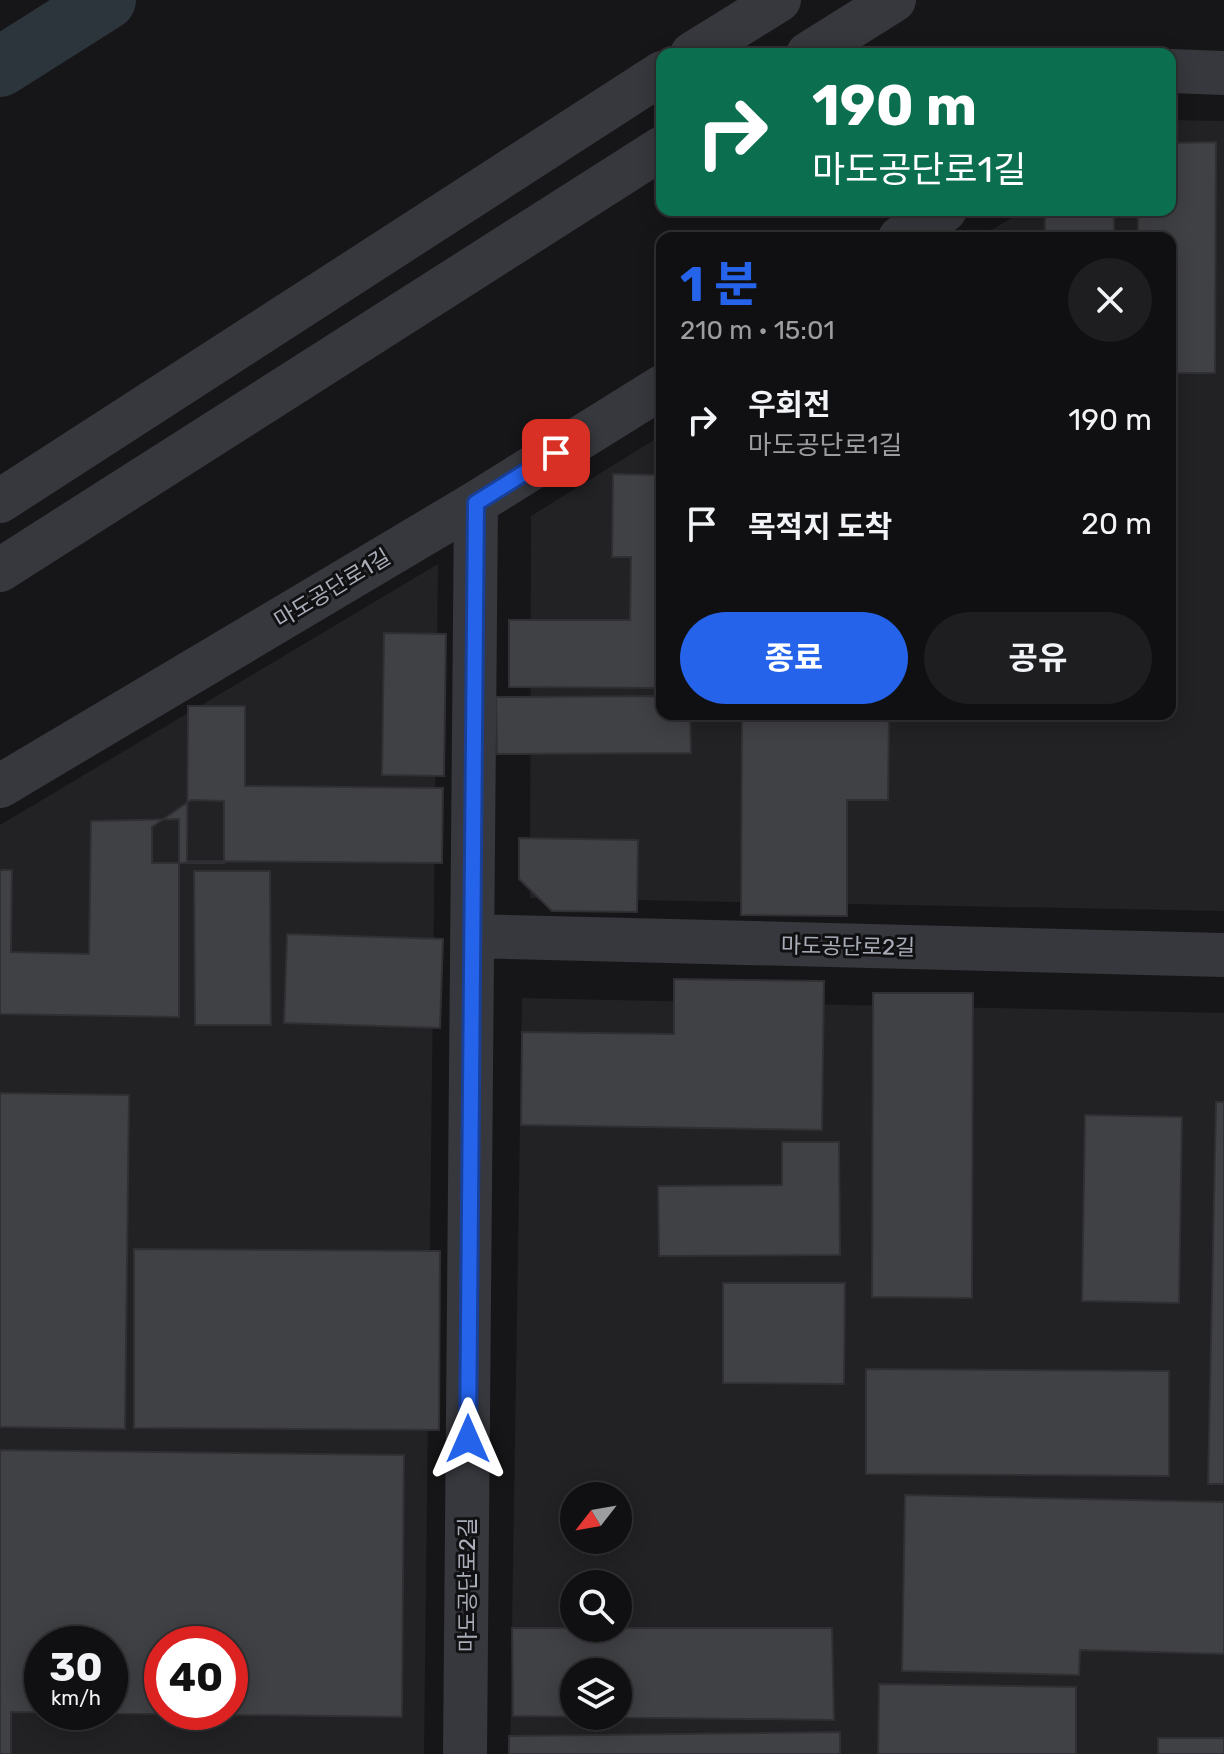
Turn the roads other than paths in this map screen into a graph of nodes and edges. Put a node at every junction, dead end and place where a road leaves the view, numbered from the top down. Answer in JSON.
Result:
{"nodes":[{"id":1,"x":779,"y":0,"type":"edge"},
{"id":2,"x":894,"y":0,"type":"edge"},
{"id":3,"x":702,"y":48,"type":"edge"},
{"id":4,"x":818,"y":48,"type":"edge"},
{"id":5,"x":1176,"y":71,"type":"edge"},
{"id":6,"x":1224,"y":73,"type":"edge"},
{"id":7,"x":656,"y":77,"type":"edge"},
{"id":8,"x":656,"y":152,"type":"edge"},
{"id":9,"x":935,"y":216,"type":"edge"},
{"id":10,"x":910,"y":232,"type":"edge"},
{"id":11,"x":656,"y":391,"type":"edge"},
{"id":12,"x":0,"y":501,"type":"edge"},
{"id":13,"x":476,"y":503,"type":"junction"},
{"id":14,"x":0,"y":570,"type":"edge"},
{"id":15,"x":0,"y":786,"type":"edge"},
{"id":16,"x":472,"y":936,"type":"junction"},
{"id":17,"x":1224,"y":955,"type":"edge"},
{"id":18,"x":465,"y":1754,"type":"edge"}],
"edges":[{"from":1,"to":3,"type":"street"},
{"from":2,"to":4,"type":"street"},
{"from":5,"to":6,"type":"street"},
{"from":7,"to":12,"type":"street"},
{"from":8,"to":14,"type":"street"},
{"from":9,"to":10,"type":"street"},
{"from":11,"to":13,"type":"street","name":"마도공단로1길"},
{"from":13,"to":15,"type":"street","name":"마도공단로1길"},
{"from":13,"to":16,"type":"street","name":"마도공단로2길"},
{"from":16,"to":17,"type":"street","name":"마도공단로2길"},
{"from":16,"to":18,"type":"street","name":"마도공단로2길"}]}
